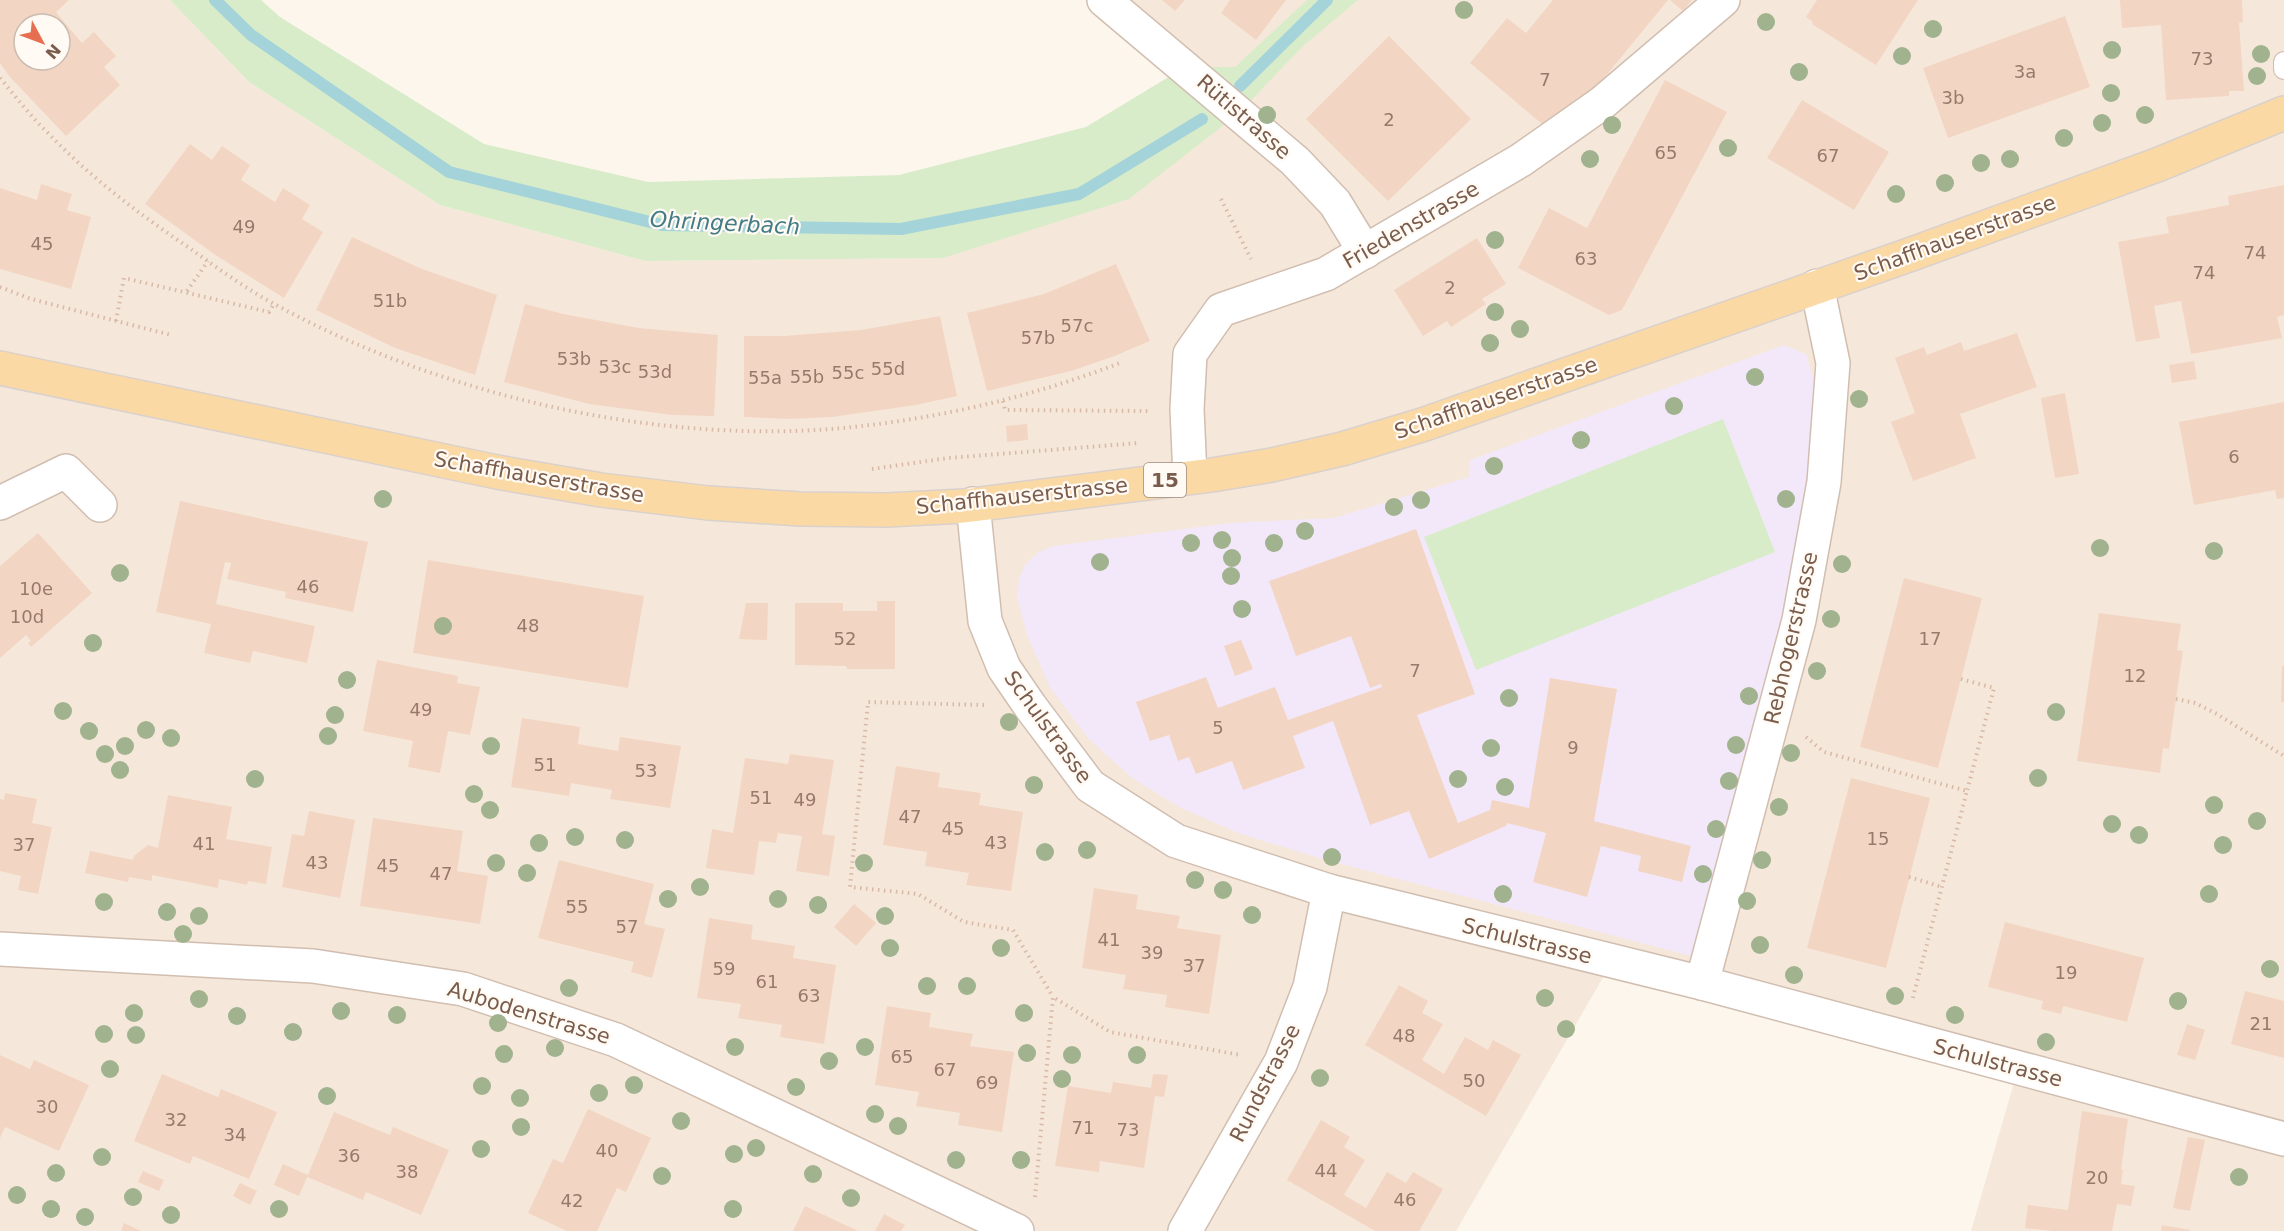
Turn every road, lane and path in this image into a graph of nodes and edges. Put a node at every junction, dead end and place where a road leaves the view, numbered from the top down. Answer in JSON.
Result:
{"nodes":[{"id":1,"x":1104,"y":0,"type":"edge"},
{"id":2,"x":1723,"y":0,"type":"edge"},
{"id":3,"x":2284,"y":62,"type":"edge"},
{"id":4,"x":2284,"y":69,"type":"edge"},
{"id":5,"x":0,"y":78,"type":"edge"},
{"id":6,"x":2284,"y":113,"type":"edge"},
{"id":7,"x":1221,"y":199,"type":"dead end"},
{"id":8,"x":1365,"y":252,"type":"junction"},
{"id":9,"x":1252,"y":258,"type":"dead end"},
{"id":10,"x":208,"y":261,"type":"junction"},
{"id":11,"x":1817,"y":286,"type":"junction"},
{"id":12,"x":0,"y":287,"type":"edge"},
{"id":13,"x":187,"y":291,"type":"junction"},
{"id":14,"x":274,"y":304,"type":"junction"},
{"id":15,"x":116,"y":321,"type":"junction"},
{"id":16,"x":171,"y":335,"type":"dead end"},
{"id":17,"x":1120,"y":363,"type":"dead end"},
{"id":18,"x":0,"y":368,"type":"edge"},
{"id":19,"x":1004,"y":400,"type":"junction"},
{"id":20,"x":1156,"y":411,"type":"dead end"},
{"id":21,"x":1124,"y":443,"type":"dead end"},
{"id":22,"x":867,"y":470,"type":"dead end"},
{"id":23,"x":1190,"y":477,"type":"junction"},
{"id":24,"x":0,"y":503,"type":"edge"},
{"id":25,"x":973,"y":504,"type":"junction"},
{"id":26,"x":100,"y":505,"type":"dead end"},
{"id":27,"x":1961,"y":679,"type":"dead end"},
{"id":28,"x":2176,"y":699,"type":"dead end"},
{"id":29,"x":1030,"y":706,"type":"junction"},
{"id":30,"x":1770,"y":727,"type":"junction"},
{"id":31,"x":2284,"y":756,"type":"edge"},
{"id":32,"x":1967,"y":790,"type":"junction"},
{"id":33,"x":1910,"y":878,"type":"dead end"},
{"id":34,"x":1942,"y":886,"type":"junction"},
{"id":35,"x":1329,"y":891,"type":"junction"},
{"id":36,"x":0,"y":948,"type":"edge"},
{"id":37,"x":1702,"y":983,"type":"junction"},
{"id":38,"x":1053,"y":997,"type":"junction"},
{"id":39,"x":1903,"y":1038,"type":"junction"},
{"id":40,"x":1281,"y":1062,"type":"junction"},
{"id":41,"x":2284,"y":1139,"type":"edge"},
{"id":42,"x":1025,"y":1219,"type":"edge"},
{"id":43,"x":1185,"y":1231,"type":"edge"}],
"edges":[{"from":1,"to":8,"type":"street","name":"Rütistrasse"},
{"from":2,"to":8,"type":"street","name":"Friedenstrasse"},
{"from":3,"to":4,"type":"lane"},
{"from":5,"to":10,"type":"path"},
{"from":6,"to":11,"type":"main road","name":"Schaffhauserstrasse","number":"15"},
{"from":7,"to":9,"type":"path"},
{"from":8,"to":23,"type":"street","name":"Friedenstrasse"},
{"from":10,"to":13,"type":"path"},
{"from":10,"to":14,"type":"path"},
{"from":11,"to":23,"type":"main road","name":"Schaffhauserstrasse","number":"15"},
{"from":11,"to":30,"type":"street","name":"Rebhogerstrasse"},
{"from":12,"to":15,"type":"path"},
{"from":13,"to":14,"type":"path"},
{"from":13,"to":15,"type":"path"},
{"from":14,"to":19,"type":"path"},
{"from":15,"to":16,"type":"path"},
{"from":17,"to":19,"type":"path"},
{"from":18,"to":25,"type":"main road","name":"Schaffhauserstrasse","number":"15"},
{"from":19,"to":20,"type":"path"},
{"from":21,"to":22,"type":"path","name":"Schaffhauserstrasse"},
{"from":23,"to":25,"type":"main road","name":"Schaffhauserstrasse","number":"15"},
{"from":24,"to":26,"type":"street"},
{"from":25,"to":29,"type":"street","name":"Schulstrasse"},
{"from":27,"to":32,"type":"path"},
{"from":28,"to":31,"type":"path"},
{"from":29,"to":35,"type":"street","name":"Schulstrasse"},
{"from":29,"to":38,"type":"path"},
{"from":30,"to":32,"type":"path"},
{"from":30,"to":37,"type":"street","name":"Rebhogerstrasse"},
{"from":32,"to":34,"type":"path"},
{"from":33,"to":34,"type":"path"},
{"from":34,"to":39,"type":"path"},
{"from":35,"to":37,"type":"street","name":"Schulstrasse"},
{"from":35,"to":40,"type":"street","name":"Rundstrasse"},
{"from":36,"to":42,"type":"street","name":"Aubodenstrasse"},
{"from":37,"to":39,"type":"street","name":"Schulstrasse"},
{"from":38,"to":40,"type":"path"},
{"from":38,"to":42,"type":"path"},
{"from":39,"to":41,"type":"street","name":"Schulstrasse"},
{"from":40,"to":43,"type":"street","name":"Rundstrasse"}]}
